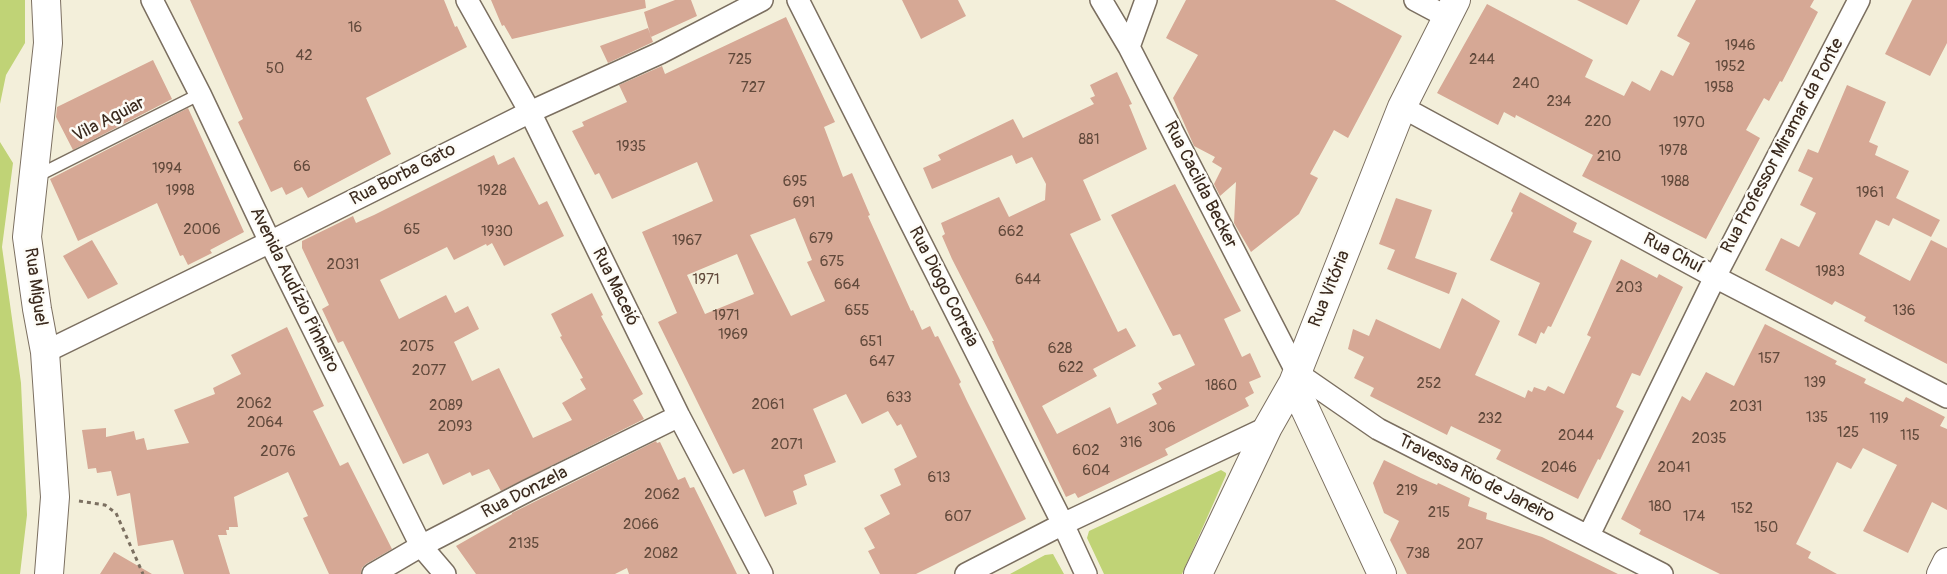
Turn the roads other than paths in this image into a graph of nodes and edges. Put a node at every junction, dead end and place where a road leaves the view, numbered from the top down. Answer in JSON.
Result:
{"nodes":[{"id":1,"x":46,"y":0,"type":"edge"},
{"id":2,"x":152,"y":0,"type":"edge"},
{"id":3,"x":467,"y":0,"type":"edge"},
{"id":4,"x":762,"y":0,"type":"edge"},
{"id":5,"x":798,"y":0,"type":"edge"},
{"id":6,"x":1101,"y":0,"type":"edge"},
{"id":7,"x":1146,"y":0,"type":"edge"},
{"id":8,"x":1415,"y":0,"type":"edge"},
{"id":9,"x":1859,"y":0,"type":"edge"},
{"id":10,"x":1452,"y":8,"type":"edge"},
{"id":11,"x":1129,"y":47,"type":"junction"},
{"id":12,"x":200,"y":94,"type":"junction"},
{"id":13,"x":1402,"y":107,"type":"junction"},
{"id":14,"x":530,"y":112,"type":"junction"},
{"id":15,"x":33,"y":177,"type":"junction"},
{"id":16,"x":270,"y":242,"type":"junction"},
{"id":17,"x":1715,"y":277,"type":"junction"},
{"id":18,"x":45,"y":352,"type":"junction"},
{"id":19,"x":1295,"y":378,"type":"junction"},
{"id":20,"x":1947,"y":397,"type":"edge"},
{"id":21,"x":679,"y":416,"type":"junction"},
{"id":22,"x":1268,"y":427,"type":"junction"},
{"id":23,"x":1063,"y":524,"type":"junction"},
{"id":24,"x":1589,"y":535,"type":"junction"},
{"id":25,"x":421,"y":546,"type":"junction"},
{"id":26,"x":1947,"y":562,"type":"edge"},
{"id":27,"x":49,"y":574,"type":"edge"},
{"id":28,"x":373,"y":574,"type":"edge"},
{"id":29,"x":445,"y":574,"type":"edge"},
{"id":30,"x":762,"y":574,"type":"edge"},
{"id":31,"x":966,"y":574,"type":"edge"},
{"id":32,"x":1086,"y":574,"type":"edge"},
{"id":33,"x":1198,"y":574,"type":"edge"},
{"id":34,"x":1382,"y":574,"type":"edge"},
{"id":35,"x":1662,"y":574,"type":"edge"},
{"id":36,"x":1941,"y":574,"type":"edge"}],
"edges":[{"from":1,"to":15,"type":"main road","name":"Rua Miguel"},
{"from":2,"to":12,"type":"street","name":"Avenida Audízio Pinheiro"},
{"from":3,"to":14,"type":"street","name":"Rua Maceió"},
{"from":4,"to":14,"type":"street","name":"Rua Borba Gato"},
{"from":5,"to":23,"type":"street","name":"Rua Diogo Correia"},
{"from":6,"to":11,"type":"street","name":"Rua Cacilda Becker"},
{"from":7,"to":11,"type":"street"},
{"from":8,"to":10,"type":"street"},
{"from":9,"to":17,"type":"street","name":"Rua Professor Miramar da Ponte"},
{"from":10,"to":13,"type":"main road","name":"Rua Vitória"},
{"from":11,"to":19,"type":"street","name":"Rua Cacilda Becker"},
{"from":12,"to":15,"type":"lane","name":"Vila Aguiar"},
{"from":12,"to":16,"type":"street","name":"Avenida Audízio Pinheiro"},
{"from":13,"to":17,"type":"street","name":"Rua Chuí"},
{"from":13,"to":19,"type":"main road","name":"Rua Vitória"},
{"from":14,"to":16,"type":"street","name":"Rua Borba Gato"},
{"from":14,"to":21,"type":"street","name":"Rua Maceió"},
{"from":15,"to":18,"type":"main road","name":"Rua Miguel"},
{"from":16,"to":18,"type":"street","name":"Rua Borba Gato"},
{"from":16,"to":25,"type":"street","name":"Avenida Audízio Pinheiro"},
{"from":17,"to":20,"type":"street","name":"Rua Chuí"},
{"from":17,"to":24,"type":"street","name":"Rua Professor Miramar da Ponte"},
{"from":18,"to":27,"type":"main road","name":"Rua Miguel"},
{"from":19,"to":22,"type":"main road","name":"Rua Vitória"},
{"from":19,"to":24,"type":"street","name":"Travessa Rio de Janeiro"},
{"from":19,"to":34,"type":"main road","name":"Rua Cacilda Becker"},
{"from":21,"to":25,"type":"street","name":"Rua Donzela"},
{"from":21,"to":30,"type":"street","name":"Rua Maceió"},
{"from":22,"to":23,"type":"street"},
{"from":22,"to":33,"type":"main road","name":"Rua Vitória"},
{"from":23,"to":31,"type":"street"},
{"from":23,"to":32,"type":"street","name":"Rua Diogo Correia"},
{"from":24,"to":35,"type":"street","name":"Travessa Rio de Janeiro"},
{"from":25,"to":28,"type":"street","name":"Rua Donzela"},
{"from":25,"to":29,"type":"street","name":"Avenida Audízio Pinheiro"},
{"from":26,"to":36,"type":"main road"}]}
